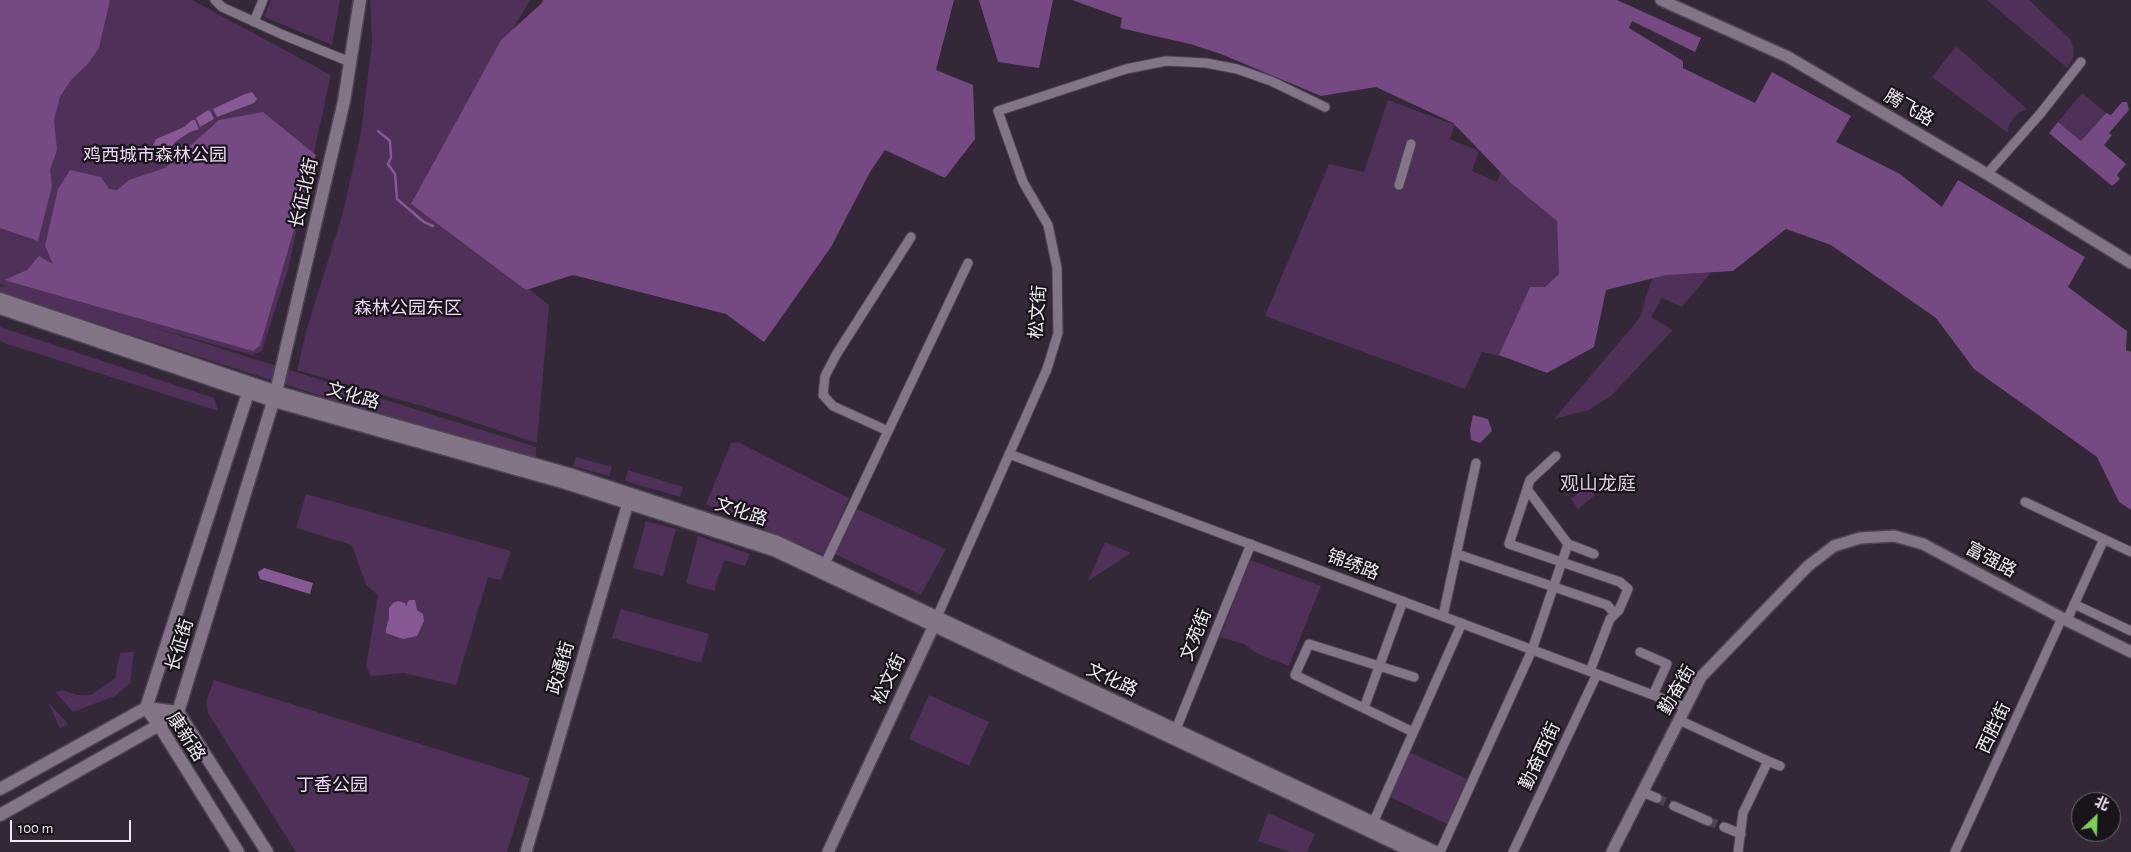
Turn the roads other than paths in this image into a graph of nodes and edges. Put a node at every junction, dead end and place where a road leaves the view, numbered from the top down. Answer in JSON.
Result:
{"nodes":[{"id":1,"x":215,"y":0,"type":"edge"},
{"id":2,"x":263,"y":0,"type":"edge"},
{"id":3,"x":360,"y":0,"type":"edge"},
{"id":4,"x":1661,"y":0,"type":"edge"},
{"id":5,"x":254,"y":22,"type":"junction"},
{"id":6,"x":350,"y":62,"type":"junction"},
{"id":7,"x":2081,"y":62,"type":"dead end"},
{"id":8,"x":1325,"y":107,"type":"dead end"},
{"id":9,"x":1411,"y":144,"type":"dead end"},
{"id":10,"x":1987,"y":174,"type":"junction"},
{"id":11,"x":1399,"y":185,"type":"dead end"},
{"id":12,"x":912,"y":236,"type":"dead end"},
{"id":13,"x":968,"y":263,"type":"dead end"},
{"id":14,"x":2131,"y":263,"type":"edge"},
{"id":15,"x":0,"y":299,"type":"edge"},
{"id":16,"x":0,"y":308,"type":"edge"},
{"id":17,"x":248,"y":393,"type":"junction"},
{"id":18,"x":275,"y":397,"type":"junction"},
{"id":19,"x":888,"y":431,"type":"junction"},
{"id":20,"x":1009,"y":454,"type":"junction"},
{"id":21,"x":1556,"y":456,"type":"dead end"},
{"id":22,"x":1476,"y":463,"type":"dead end"},
{"id":23,"x":1527,"y":490,"type":"junction"},
{"id":24,"x":629,"y":499,"type":"junction"},
{"id":25,"x":2025,"y":502,"type":"dead end"},
{"id":26,"x":2104,"y":539,"type":"junction"},
{"id":27,"x":1251,"y":544,"type":"junction"},
{"id":28,"x":1568,"y":544,"type":"junction"},
{"id":29,"x":1828,"y":551,"type":"joint"},
{"id":30,"x":2131,"y":552,"type":"edge"},
{"id":31,"x":1457,"y":554,"type":"junction"},
{"id":32,"x":1594,"y":554,"type":"dead end"},
{"id":33,"x":1560,"y":562,"type":"junction"},
{"id":34,"x":823,"y":568,"type":"junction"},
{"id":35,"x":1403,"y":601,"type":"junction"},
{"id":36,"x":2074,"y":604,"type":"junction"},
{"id":37,"x":1615,"y":614,"type":"junction"},
{"id":38,"x":1443,"y":616,"type":"junction"},
{"id":39,"x":2064,"y":619,"type":"junction"},
{"id":40,"x":935,"y":621,"type":"junction"},
{"id":41,"x":1462,"y":623,"type":"junction"},
{"id":42,"x":2131,"y":631,"type":"edge"},
{"id":43,"x":1532,"y":650,"type":"junction"},
{"id":44,"x":1640,"y":652,"type":"dead end"},
{"id":45,"x":2131,"y":652,"type":"edge"},
{"id":46,"x":1379,"y":666,"type":"junction"},
{"id":47,"x":1593,"y":673,"type":"junction"},
{"id":48,"x":1414,"y":677,"type":"dead end"},
{"id":49,"x":1653,"y":695,"type":"junction"},
{"id":50,"x":1685,"y":707,"type":"junction"},
{"id":51,"x":146,"y":708,"type":"junction"},
{"id":52,"x":1364,"y":708,"type":"junction"},
{"id":53,"x":178,"y":712,"type":"junction"},
{"id":54,"x":1679,"y":720,"type":"junction"},
{"id":55,"x":159,"y":726,"type":"junction"},
{"id":56,"x":1413,"y":732,"type":"junction"},
{"id":57,"x":1174,"y":734,"type":"junction"},
{"id":58,"x":1768,"y":761,"type":"junction"},
{"id":59,"x":1780,"y":766,"type":"dead end"},
{"id":60,"x":0,"y":789,"type":"edge"},
{"id":61,"x":1642,"y":792,"type":"junction"},
{"id":62,"x":1657,"y":798,"type":"tunnel mouth"},
{"id":63,"x":1674,"y":806,"type":"tunnel mouth"},
{"id":64,"x":0,"y":815,"type":"edge"},
{"id":65,"x":1708,"y":820,"type":"tunnel mouth"},
{"id":66,"x":1373,"y":823,"type":"junction"},
{"id":67,"x":1724,"y":827,"type":"tunnel mouth"},
{"id":68,"x":1741,"y":834,"type":"junction"},
{"id":69,"x":238,"y":852,"type":"edge"},
{"id":70,"x":267,"y":852,"type":"edge"},
{"id":71,"x":526,"y":852,"type":"edge"},
{"id":72,"x":828,"y":852,"type":"edge"},
{"id":73,"x":1414,"y":852,"type":"edge"},
{"id":74,"x":1436,"y":852,"type":"edge"},
{"id":75,"x":1440,"y":852,"type":"edge"},
{"id":76,"x":1513,"y":852,"type":"edge"},
{"id":77,"x":1612,"y":852,"type":"edge"},
{"id":78,"x":1738,"y":852,"type":"edge"},
{"id":79,"x":1955,"y":852,"type":"edge"}],
"edges":[{"from":1,"to":5,"type":"street"},
{"from":2,"to":5,"type":"street"},
{"from":3,"to":6,"type":"main road","name":"长征北街"},
{"from":4,"to":10,"type":"street","name":"腾飞路"},
{"from":5,"to":6,"type":"street"},
{"from":6,"to":18,"type":"main road","name":"长征北街"},
{"from":7,"to":10,"type":"street"},
{"from":8,"to":20,"type":"street","name":"松文街"},
{"from":9,"to":11,"type":"street"},
{"from":10,"to":14,"type":"street","name":"腾飞路"},
{"from":12,"to":19,"type":"street"},
{"from":13,"to":19,"type":"street"},
{"from":15,"to":18,"type":"main road","name":"文化路"},
{"from":16,"to":17,"type":"main road","name":"文化路"},
{"from":17,"to":18,"type":"main road","name":"文化路"},
{"from":17,"to":51,"type":"main road","name":"长征街"},
{"from":18,"to":24,"type":"main road","name":"文化路"},
{"from":18,"to":53,"type":"main road","name":"长征街"},
{"from":19,"to":34,"type":"street"},
{"from":20,"to":27,"type":"street","name":"锦绣路"},
{"from":20,"to":40,"type":"street","name":"松文街"},
{"from":21,"to":23,"type":"street"},
{"from":22,"to":31,"type":"street"},
{"from":23,"to":28,"type":"street"},
{"from":23,"to":33,"type":"street"},
{"from":24,"to":34,"type":"main road","name":"文化路"},
{"from":24,"to":71,"type":"street","name":"政通街"},
{"from":25,"to":26,"type":"street"},
{"from":26,"to":30,"type":"street"},
{"from":26,"to":36,"type":"street","name":"西胜街"},
{"from":27,"to":35,"type":"street","name":"锦绣路"},
{"from":27,"to":57,"type":"street","name":"文苑街"},
{"from":28,"to":32,"type":"street"},
{"from":28,"to":33,"type":"street"},
{"from":29,"to":39,"type":"street","name":"富强路"},
{"from":29,"to":50,"type":"street","name":"勤奋街"},
{"from":31,"to":37,"type":"street"},
{"from":31,"to":38,"type":"street"},
{"from":33,"to":37,"type":"street","name":"勤奋西街"},
{"from":33,"to":43,"type":"street"},
{"from":34,"to":40,"type":"main road","name":"文化路"},
{"from":35,"to":38,"type":"street","name":"锦绣路"},
{"from":35,"to":46,"type":"street"},
{"from":36,"to":39,"type":"street","name":"西胜街"},
{"from":36,"to":42,"type":"street"},
{"from":37,"to":47,"type":"street","name":"勤奋西街"},
{"from":38,"to":41,"type":"street","name":"锦绣路"},
{"from":39,"to":45,"type":"street","name":"富强路"},
{"from":39,"to":79,"type":"street","name":"西胜街"},
{"from":40,"to":57,"type":"main road","name":"文化路"},
{"from":40,"to":72,"type":"street","name":"松文街"},
{"from":41,"to":43,"type":"street","name":"锦绣路"},
{"from":41,"to":56,"type":"street"},
{"from":43,"to":47,"type":"street","name":"锦绣路"},
{"from":43,"to":75,"type":"street"},
{"from":44,"to":49,"type":"street"},
{"from":46,"to":48,"type":"street"},
{"from":46,"to":52,"type":"street"},
{"from":46,"to":52,"type":"street"},
{"from":47,"to":49,"type":"street","name":"锦绣路"},
{"from":47,"to":76,"type":"street","name":"勤奋西街"},
{"from":49,"to":50,"type":"street","name":"锦绣路"},
{"from":50,"to":54,"type":"street","name":"勤奋街"},
{"from":51,"to":53,"type":"main road","name":"康新路"},
{"from":51,"to":55,"type":"main road","name":"康新路"},
{"from":51,"to":60,"type":"main road"},
{"from":52,"to":56,"type":"street"},
{"from":53,"to":55,"type":"main road"},
{"from":53,"to":70,"type":"main road","name":"康新路"},
{"from":54,"to":58,"type":"street"},
{"from":54,"to":61,"type":"street","name":"勤奋街"},
{"from":55,"to":64,"type":"main road"},
{"from":55,"to":69,"type":"main road","name":"康新路"},
{"from":56,"to":66,"type":"street"},
{"from":57,"to":66,"type":"main road","name":"文化路"},
{"from":57,"to":73,"type":"main road","name":"文化路"},
{"from":58,"to":59,"type":"street"},
{"from":58,"to":68,"type":"street"},
{"from":61,"to":62,"type":"street"},
{"from":61,"to":77,"type":"street","name":"勤奋街"},
{"from":63,"to":65,"type":"street"},
{"from":66,"to":74,"type":"main road","name":"文化路"},
{"from":67,"to":68,"type":"street"},
{"from":68,"to":78,"type":"street"}]}
